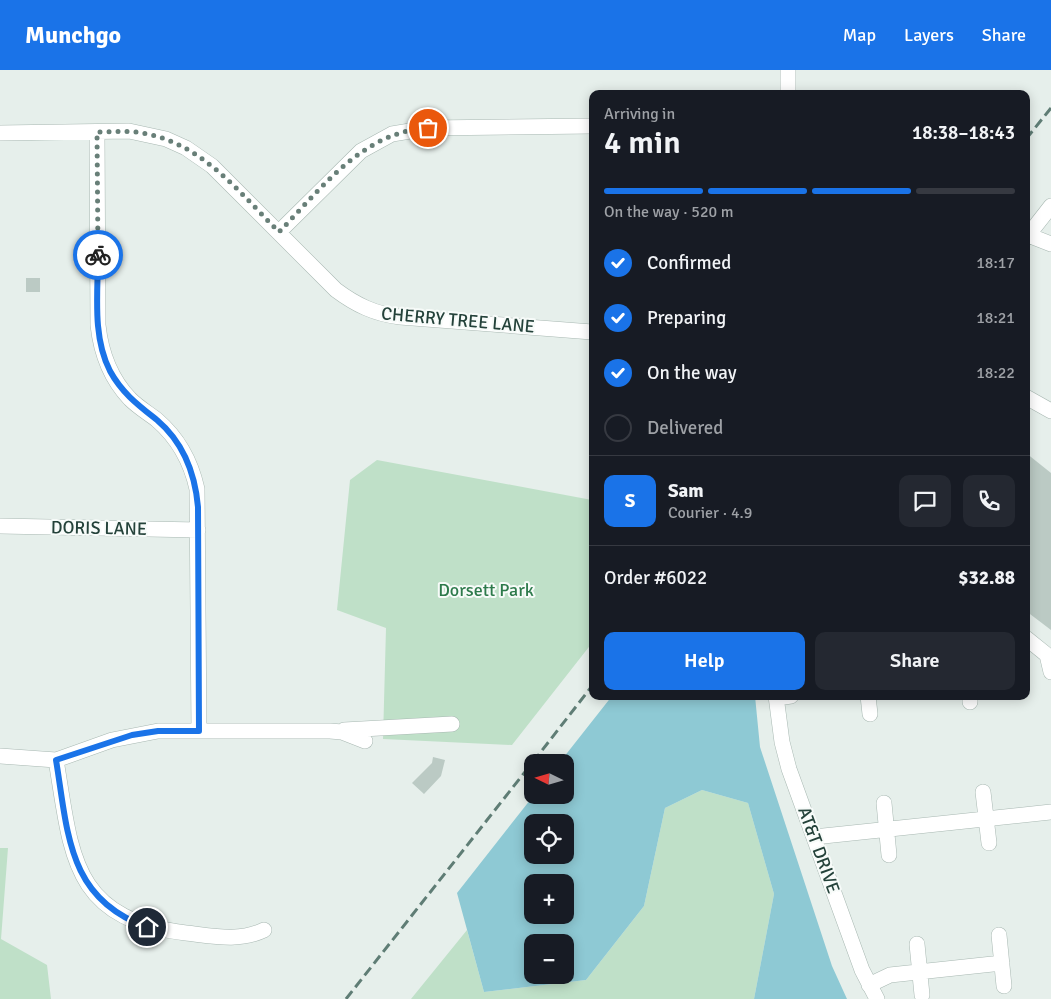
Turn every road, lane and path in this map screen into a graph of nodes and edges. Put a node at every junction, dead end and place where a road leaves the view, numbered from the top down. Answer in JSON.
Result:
{"nodes":[{"id":1,"x":788,"y":70,"type":"edge"},
{"id":2,"x":788,"y":90,"type":"edge"},
{"id":3,"x":589,"y":126,"type":"edge"},
{"id":4,"x":97,"y":132,"type":"junction"},
{"id":5,"x":0,"y":133,"type":"edge"},
{"id":6,"x":1051,"y":206,"type":"edge"},
{"id":7,"x":279,"y":232,"type":"junction"},
{"id":8,"x":1030,"y":232,"type":"edge"},
{"id":9,"x":1030,"y":237,"type":"edge"},
{"id":10,"x":1051,"y":244,"type":"edge"},
{"id":11,"x":589,"y":332,"type":"edge"},
{"id":12,"x":1030,"y":398,"type":"edge"},
{"id":13,"x":1051,"y":411,"type":"edge"},
{"id":14,"x":0,"y":526,"type":"edge"},
{"id":15,"x":198,"y":530,"type":"junction"},
{"id":16,"x":1030,"y":641,"type":"edge"},
{"id":17,"x":1051,"y":672,"type":"edge"},
{"id":18,"x":781,"y":700,"type":"edge"},
{"id":19,"x":868,"y":700,"type":"edge"},
{"id":20,"x":870,"y":714,"type":"dead end"},
{"id":21,"x":452,"y":724,"type":"dead end"},
{"id":22,"x":199,"y":731,"type":"junction"},
{"id":23,"x":330,"y":731,"type":"junction"},
{"id":24,"x":365,"y":741,"type":"dead end"},
{"id":25,"x":0,"y":756,"type":"edge"},
{"id":26,"x":56,"y":760,"type":"junction"},
{"id":27,"x":983,"y":792,"type":"dead end"},
{"id":28,"x":884,"y":803,"type":"dead end"},
{"id":29,"x":1051,"y":812,"type":"edge"},
{"id":30,"x":986,"y":819,"type":"junction"},
{"id":31,"x":886,"y":829,"type":"junction"},
{"id":32,"x":814,"y":837,"type":"junction"},
{"id":33,"x":989,"y":843,"type":"dead end"},
{"id":34,"x":889,"y":855,"type":"dead end"},
{"id":35,"x":264,"y":930,"type":"dead end"},
{"id":36,"x":999,"y":935,"type":"dead end"},
{"id":37,"x":917,"y":944,"type":"dead end"},
{"id":38,"x":1002,"y":963,"type":"junction"},
{"id":39,"x":920,"y":972,"type":"junction"},
{"id":40,"x":869,"y":985,"type":"junction"},
{"id":41,"x":1004,"y":986,"type":"dead end"},
{"id":42,"x":922,"y":995,"type":"dead end"},
{"id":43,"x":877,"y":999,"type":"edge"}],
"edges":[{"from":1,"to":2,"type":"street"},
{"from":3,"to":7,"type":"street"},
{"from":4,"to":5,"type":"street","name":"CHERRY TREE LANE"},
{"from":4,"to":7,"type":"street","name":"CHERRY TREE LANE"},
{"from":4,"to":15,"type":"street"},
{"from":6,"to":8,"type":"street"},
{"from":7,"to":11,"type":"street","name":"CHERRY TREE LANE"},
{"from":9,"to":10,"type":"street"},
{"from":12,"to":13,"type":"street"},
{"from":14,"to":15,"type":"street","name":"DORIS LANE"},
{"from":15,"to":22,"type":"street"},
{"from":16,"to":17,"type":"street"},
{"from":18,"to":32,"type":"street","name":"AT&T DRIVE"},
{"from":19,"to":20,"type":"street"},
{"from":21,"to":23,"type":"street"},
{"from":22,"to":23,"type":"street"},
{"from":22,"to":26,"type":"street"},
{"from":23,"to":24,"type":"street"},
{"from":25,"to":26,"type":"street"},
{"from":26,"to":35,"type":"street"},
{"from":27,"to":30,"type":"street"},
{"from":28,"to":31,"type":"street"},
{"from":29,"to":30,"type":"street"},
{"from":30,"to":31,"type":"street"},
{"from":30,"to":33,"type":"street"},
{"from":31,"to":32,"type":"street"},
{"from":31,"to":34,"type":"street"},
{"from":32,"to":40,"type":"street","name":"AT&T DRIVE"},
{"from":36,"to":38,"type":"street"},
{"from":37,"to":39,"type":"street"},
{"from":38,"to":39,"type":"street"},
{"from":38,"to":41,"type":"street"},
{"from":39,"to":40,"type":"street"},
{"from":39,"to":42,"type":"street"},
{"from":40,"to":43,"type":"street","name":"AT&T DRIVE"}]}
